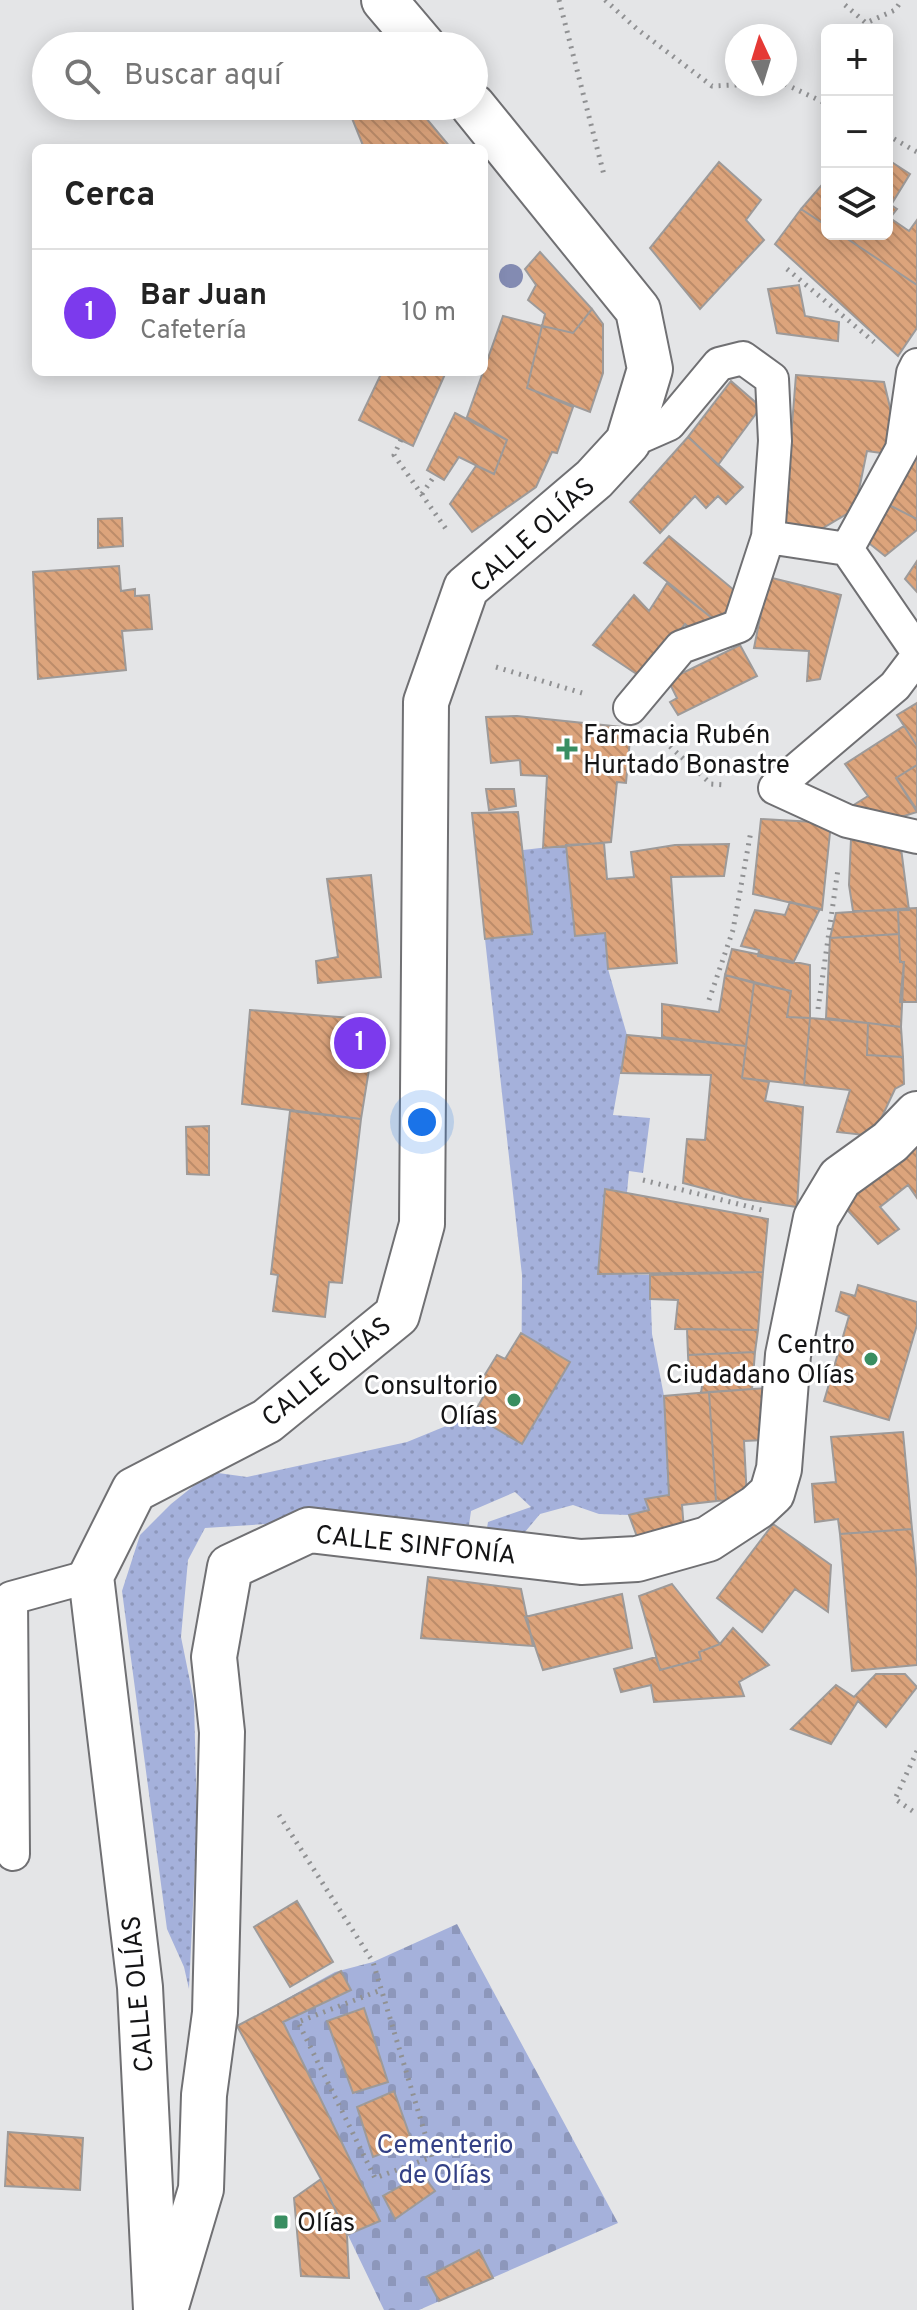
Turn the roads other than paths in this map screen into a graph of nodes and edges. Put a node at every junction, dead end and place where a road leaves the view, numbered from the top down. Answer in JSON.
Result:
{"nodes":[{"id":1,"x":384,"y":0,"type":"edge"},
{"id":2,"x":411,"y":32,"type":"edge"},
{"id":3,"x":484,"y":120,"type":"edge"},
{"id":4,"x":917,"y":365,"type":"edge"},
{"id":5,"x":628,"y":442,"type":"junction"},
{"id":6,"x":768,"y":537,"type":"junction"},
{"id":7,"x":847,"y":549,"type":"junction"},
{"id":8,"x":917,"y":651,"type":"edge"},
{"id":9,"x":917,"y":657,"type":"edge"},
{"id":10,"x":630,"y":708,"type":"road end"},
{"id":11,"x":917,"y":837,"type":"edge"},
{"id":12,"x":917,"y":1114,"type":"edge"},
{"id":13,"x":91,"y":1576,"type":"junction"},
{"id":14,"x":0,"y":1835,"type":"edge"},
{"id":15,"x":156,"y":2310,"type":"edge"},
{"id":16,"x":165,"y":2310,"type":"edge"}],
"edges":[{"from":1,"to":2,"type":"main road"},
{"from":3,"to":5,"type":"main road","name":"CALLE OLÍAS"},
{"from":4,"to":7,"type":"lane"},
{"from":5,"to":6,"type":"lane"},
{"from":5,"to":13,"type":"main road","name":"CALLE OLÍAS"},
{"from":6,"to":7,"type":"lane"},
{"from":6,"to":10,"type":"lane"},
{"from":7,"to":8,"type":"lane"},
{"from":9,"to":11,"type":"lane"},
{"from":12,"to":16,"type":"main road","name":"CALLE SINFONÍA"},
{"from":13,"to":14,"type":"lane"},
{"from":13,"to":15,"type":"main road","name":"CALLE OLÍAS"}]}
